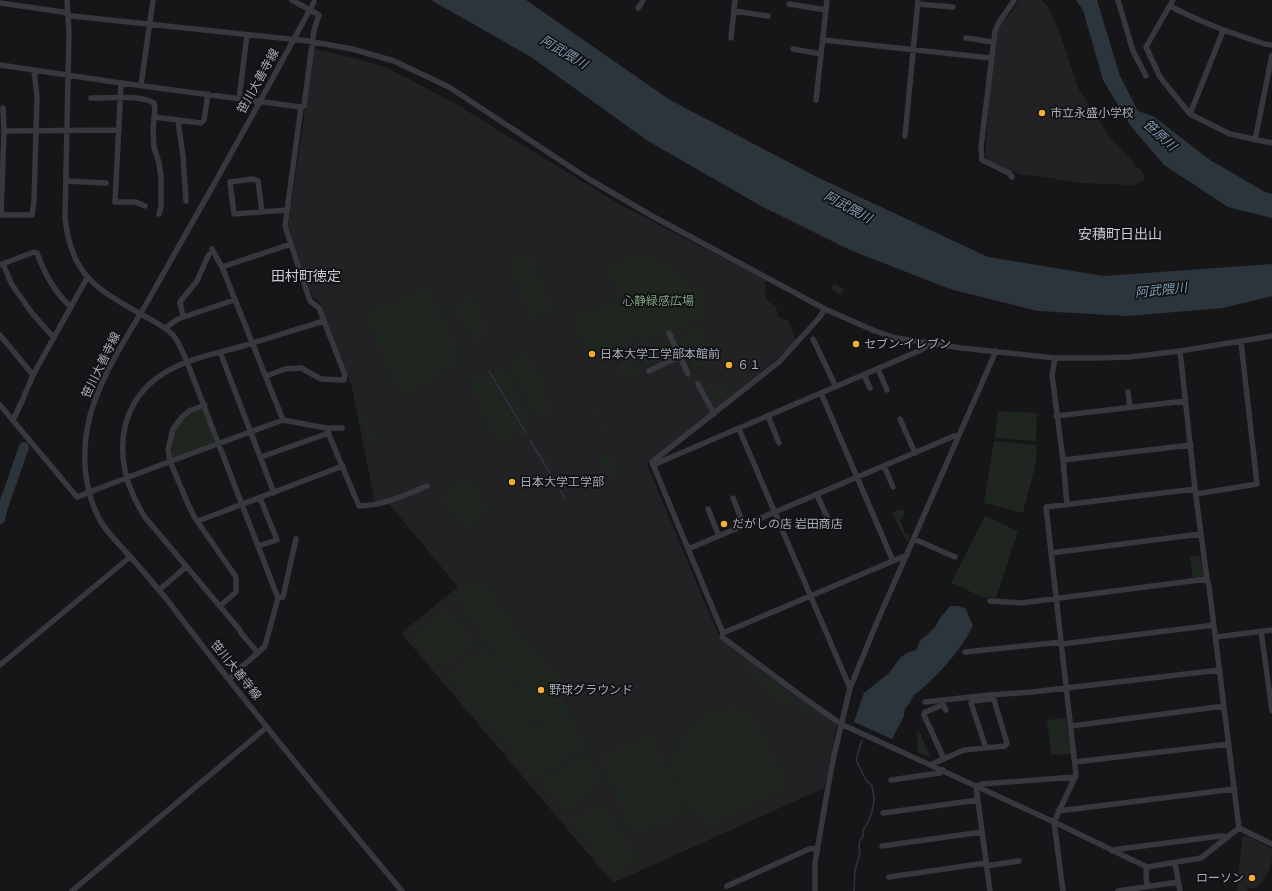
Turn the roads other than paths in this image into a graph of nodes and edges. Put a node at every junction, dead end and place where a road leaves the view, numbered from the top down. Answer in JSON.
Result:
{"nodes":[{"id":1,"x":67,"y":0,"type":"edge"},
{"id":2,"x":153,"y":0,"type":"edge"},
{"id":3,"x":292,"y":0,"type":"edge"},
{"id":4,"x":642,"y":0,"type":"edge"},
{"id":5,"x":735,"y":0,"type":"edge"},
{"id":6,"x":827,"y":0,"type":"edge"},
{"id":7,"x":1014,"y":0,"type":"edge"},
{"id":8,"x":1118,"y":0,"type":"edge"},
{"id":9,"x":314,"y":1,"type":"edge"},
{"id":10,"x":918,"y":2,"type":"edge"},
{"id":11,"x":0,"y":3,"type":"edge"},
{"id":12,"x":1172,"y":3,"type":"edge"},
{"id":13,"x":789,"y":4,"type":"dead end"},
{"id":14,"x":952,"y":7,"type":"dead end"},
{"id":15,"x":638,"y":8,"type":"dead end"},
{"id":16,"x":826,"y":10,"type":"junction"},
{"id":17,"x":734,"y":11,"type":"junction"},
{"id":18,"x":68,"y":15,"type":"junction"},
{"id":19,"x":768,"y":16,"type":"dead end"},
{"id":20,"x":150,"y":25,"type":"junction"},
{"id":21,"x":1223,"y":31,"type":"junction"},
{"id":22,"x":247,"y":35,"type":"junction"},
{"id":23,"x":731,"y":38,"type":"dead end"},
{"id":24,"x":966,"y":38,"type":"dead end"},
{"id":25,"x":823,"y":40,"type":"junction"},
{"id":26,"x":313,"y":42,"type":"junction"},
{"id":27,"x":993,"y":42,"type":"junction"},
{"id":28,"x":1272,"y":45,"type":"edge"},
{"id":29,"x":793,"y":49,"type":"dead end"},
{"id":30,"x":914,"y":50,"type":"junction"},
{"id":31,"x":821,"y":54,"type":"junction"},
{"id":32,"x":1272,"y":55,"type":"edge"},
{"id":33,"x":991,"y":58,"type":"junction"},
{"id":34,"x":0,"y":65,"type":"edge"},
{"id":35,"x":34,"y":70,"type":"junction"},
{"id":36,"x":68,"y":75,"type":"junction"},
{"id":37,"x":1146,"y":76,"type":"dead end"},
{"id":38,"x":121,"y":83,"type":"junction"},
{"id":39,"x":142,"y":85,"type":"junction"},
{"id":40,"x":208,"y":94,"type":"junction"},
{"id":41,"x":1265,"y":94,"type":"junction"},
{"id":42,"x":1272,"y":94,"type":"edge"},
{"id":43,"x":120,"y":97,"type":"junction"},
{"id":44,"x":91,"y":98,"type":"dead end"},
{"id":45,"x":239,"y":99,"type":"junction"},
{"id":46,"x":816,"y":100,"type":"dead end"},
{"id":47,"x":301,"y":107,"type":"junction"},
{"id":48,"x":4,"y":108,"type":"dead end"},
{"id":49,"x":1190,"y":114,"type":"junction"},
{"id":50,"x":154,"y":117,"type":"junction"},
{"id":51,"x":178,"y":120,"type":"junction"},
{"id":52,"x":36,"y":130,"type":"junction"},
{"id":53,"x":118,"y":130,"type":"junction"},
{"id":54,"x":4,"y":131,"type":"junction"},
{"id":55,"x":67,"y":131,"type":"junction"},
{"id":56,"x":905,"y":136,"type":"dead end"},
{"id":57,"x":1255,"y":140,"type":"junction"},
{"id":58,"x":1272,"y":143,"type":"edge"},
{"id":59,"x":1012,"y":177,"type":"dead end"},
{"id":60,"x":66,"y":181,"type":"junction"},
{"id":61,"x":106,"y":183,"type":"dead end"},
{"id":62,"x":186,"y":201,"type":"dead end"},
{"id":63,"x":145,"y":206,"type":"dead end"},
{"id":64,"x":287,"y":210,"type":"junction"},
{"id":65,"x":262,"y":211,"type":"junction"},
{"id":66,"x":159,"y":214,"type":"dead end"},
{"id":67,"x":291,"y":244,"type":"junction"},
{"id":68,"x":1,"y":264,"type":"edge"},
{"id":69,"x":222,"y":267,"type":"junction"},
{"id":70,"x":87,"y":278,"type":"junction"},
{"id":71,"x":234,"y":300,"type":"junction"},
{"id":72,"x":71,"y":307,"type":"junction"},
{"id":73,"x":826,"y":309,"type":"junction"},
{"id":74,"x":140,"y":314,"type":"junction"},
{"id":75,"x":183,"y":317,"type":"junction"},
{"id":76,"x":324,"y":321,"type":"junction"},
{"id":77,"x":165,"y":328,"type":"junction"},
{"id":78,"x":669,"y":333,"type":"dead end"},
{"id":79,"x":0,"y":335,"type":"edge"},
{"id":80,"x":1272,"y":336,"type":"edge"},
{"id":81,"x":54,"y":338,"type":"junction"},
{"id":82,"x":813,"y":339,"type":"dead end"},
{"id":83,"x":1241,"y":342,"type":"junction"},
{"id":84,"x":252,"y":343,"type":"junction"},
{"id":85,"x":931,"y":344,"type":"junction"},
{"id":86,"x":1180,"y":351,"type":"junction"},
{"id":87,"x":220,"y":352,"type":"junction"},
{"id":88,"x":996,"y":352,"type":"junction"},
{"id":89,"x":680,"y":356,"type":"junction"},
{"id":90,"x":1055,"y":358,"type":"junction"},
{"id":91,"x":187,"y":362,"type":"junction"},
{"id":92,"x":878,"y":369,"type":"junction"},
{"id":93,"x":649,"y":371,"type":"dead end"},
{"id":94,"x":688,"y":374,"type":"dead end"},
{"id":95,"x":33,"y":375,"type":"junction"},
{"id":96,"x":864,"y":375,"type":"junction"},
{"id":97,"x":266,"y":376,"type":"junction"},
{"id":98,"x":698,"y":384,"type":"dead end"},
{"id":99,"x":836,"y":387,"type":"junction"},
{"id":100,"x":870,"y":388,"type":"dead end"},
{"id":101,"x":887,"y":390,"type":"dead end"},
{"id":102,"x":1128,"y":392,"type":"dead end"},
{"id":103,"x":821,"y":393,"type":"junction"},
{"id":104,"x":1185,"y":401,"type":"junction"},
{"id":105,"x":0,"y":405,"type":"edge"},
{"id":106,"x":204,"y":405,"type":"junction"},
{"id":107,"x":1130,"y":407,"type":"junction"},
{"id":108,"x":714,"y":414,"type":"junction"},
{"id":109,"x":768,"y":416,"type":"junction"},
{"id":110,"x":1056,"y":416,"type":"junction"},
{"id":111,"x":13,"y":420,"type":"junction"},
{"id":112,"x":283,"y":420,"type":"junction"},
{"id":113,"x":900,"y":420,"type":"dead end"},
{"id":114,"x":326,"y":428,"type":"junction"},
{"id":115,"x":342,"y":428,"type":"dead end"},
{"id":116,"x":739,"y":429,"type":"junction"},
{"id":117,"x":251,"y":431,"type":"junction"},
{"id":118,"x":329,"y":434,"type":"junction"},
{"id":119,"x":958,"y":436,"type":"junction"},
{"id":120,"x":779,"y":443,"type":"dead end"},
{"id":121,"x":220,"y":444,"type":"junction"},
{"id":122,"x":1191,"y":445,"type":"junction"},
{"id":123,"x":915,"y":452,"type":"junction"},
{"id":124,"x":260,"y":457,"type":"junction"},
{"id":125,"x":1063,"y":460,"type":"junction"},
{"id":126,"x":170,"y":461,"type":"junction"},
{"id":127,"x":654,"y":465,"type":"junction"},
{"id":128,"x":343,"y":466,"type":"junction"},
{"id":129,"x":884,"y":466,"type":"junction"},
{"id":130,"x":127,"y":477,"type":"junction"},
{"id":131,"x":858,"y":477,"type":"junction"},
{"id":132,"x":427,"y":486,"type":"dead end"},
{"id":133,"x":893,"y":487,"type":"dead end"},
{"id":134,"x":89,"y":492,"type":"junction"},
{"id":135,"x":1196,"y":492,"type":"junction"},
{"id":136,"x":274,"y":493,"type":"junction"},
{"id":137,"x":817,"y":495,"type":"junction"},
{"id":138,"x":260,"y":498,"type":"junction"},
{"id":139,"x":733,"y":498,"type":"dead end"},
{"id":140,"x":243,"y":504,"type":"junction"},
{"id":141,"x":1067,"y":505,"type":"junction"},
{"id":142,"x":708,"y":510,"type":"dead end"},
{"id":143,"x":774,"y":514,"type":"junction"},
{"id":144,"x":828,"y":519,"type":"dead end"},
{"id":145,"x":198,"y":521,"type":"junction"},
{"id":146,"x":744,"y":526,"type":"junction"},
{"id":147,"x":1202,"y":534,"type":"junction"},
{"id":148,"x":719,"y":536,"type":"junction"},
{"id":149,"x":296,"y":539,"type":"dead end"},
{"id":150,"x":914,"y":539,"type":"junction"},
{"id":151,"x":258,"y":546,"type":"junction"},
{"id":152,"x":688,"y":549,"type":"junction"},
{"id":153,"x":1051,"y":553,"type":"junction"},
{"id":154,"x":907,"y":554,"type":"junction"},
{"id":155,"x":130,"y":557,"type":"junction"},
{"id":156,"x":955,"y":557,"type":"dead end"},
{"id":157,"x":893,"y":561,"type":"junction"},
{"id":158,"x":186,"y":567,"type":"junction"},
{"id":159,"x":1207,"y":580,"type":"junction"},
{"id":160,"x":159,"y":590,"type":"junction"},
{"id":161,"x":810,"y":596,"type":"junction"},
{"id":162,"x":278,"y":598,"type":"junction"},
{"id":163,"x":1057,"y":599,"type":"junction"},
{"id":164,"x":990,"y":601,"type":"dead end"},
{"id":165,"x":220,"y":606,"type":"junction"},
{"id":166,"x":1214,"y":624,"type":"junction"},
{"id":167,"x":1272,"y":630,"type":"edge"},
{"id":168,"x":1261,"y":631,"type":"junction"},
{"id":169,"x":723,"y":633,"type":"junction"},
{"id":170,"x":1216,"y":637,"type":"junction"},
{"id":171,"x":1061,"y":643,"type":"junction"},
{"id":172,"x":965,"y":652,"type":"dead end"},
{"id":173,"x":258,"y":653,"type":"junction"},
{"id":174,"x":0,"y":665,"type":"edge"},
{"id":175,"x":1220,"y":670,"type":"junction"},
{"id":176,"x":230,"y":680,"type":"junction"},
{"id":177,"x":850,"y":688,"type":"junction"},
{"id":178,"x":1066,"y":688,"type":"junction"},
{"id":179,"x":925,"y":702,"type":"dead end"},
{"id":180,"x":1224,"y":706,"type":"junction"},
{"id":181,"x":946,"y":710,"type":"dead end"},
{"id":182,"x":1272,"y":712,"type":"edge"},
{"id":183,"x":842,"y":724,"type":"junction"},
{"id":184,"x":1071,"y":726,"type":"junction"},
{"id":185,"x":268,"y":727,"type":"junction"},
{"id":186,"x":1229,"y":744,"type":"junction"},
{"id":187,"x":986,"y":748,"type":"junction"},
{"id":188,"x":944,"y":759,"type":"junction"},
{"id":189,"x":1075,"y":762,"type":"junction"},
{"id":190,"x":930,"y":765,"type":"junction"},
{"id":191,"x":943,"y":770,"type":"junction"},
{"id":192,"x":1075,"y":777,"type":"junction"},
{"id":193,"x":891,"y":780,"type":"dead end"},
{"id":194,"x":976,"y":786,"type":"junction"},
{"id":195,"x":1235,"y":789,"type":"junction"},
{"id":196,"x":978,"y":800,"type":"junction"},
{"id":197,"x":1058,"y":811,"type":"junction"},
{"id":198,"x":884,"y":813,"type":"dead end"},
{"id":199,"x":1054,"y":822,"type":"junction"},
{"id":200,"x":1239,"y":828,"type":"junction"},
{"id":201,"x":982,"y":832,"type":"junction"},
{"id":202,"x":1228,"y":837,"type":"junction"},
{"id":203,"x":1272,"y":844,"type":"edge"},
{"id":204,"x":882,"y":846,"type":"dead end"},
{"id":205,"x":818,"y":848,"type":"junction"},
{"id":206,"x":1112,"y":851,"type":"junction"},
{"id":207,"x":1019,"y":861,"type":"dead end"},
{"id":208,"x":1175,"y":863,"type":"junction"},
{"id":209,"x":986,"y":865,"type":"junction"},
{"id":210,"x":1147,"y":867,"type":"junction"},
{"id":211,"x":889,"y":877,"type":"dead end"},
{"id":212,"x":1178,"y":882,"type":"junction"},
{"id":213,"x":727,"y":886,"type":"dead end"},
{"id":214,"x":1146,"y":887,"type":"junction"},
{"id":215,"x":72,"y":891,"type":"edge"},
{"id":216,"x":402,"y":891,"type":"edge"},
{"id":217,"x":815,"y":891,"type":"edge"},
{"id":218,"x":990,"y":891,"type":"edge"},
{"id":219,"x":1063,"y":891,"type":"edge"},
{"id":220,"x":1118,"y":891,"type":"edge"},
{"id":221,"x":1180,"y":891,"type":"edge"}],
"edges":[{"from":1,"to":18,"type":"street"},
{"from":2,"to":20,"type":"street"},
{"from":3,"to":26,"type":"street"},
{"from":4,"to":15,"type":"street"},
{"from":5,"to":17,"type":"street"},
{"from":6,"to":16,"type":"street"},
{"from":7,"to":27,"type":"street"},
{"from":8,"to":37,"type":"street"},
{"from":9,"to":74,"type":"street","name":"笹川大善寺線","bridge":true},
{"from":10,"to":14,"type":"street"},
{"from":10,"to":30,"type":"street"},
{"from":11,"to":18,"type":"street"},
{"from":12,"to":21,"type":"street"},
{"from":12,"to":49,"type":"street"},
{"from":13,"to":16,"type":"street"},
{"from":16,"to":25,"type":"street"},
{"from":17,"to":19,"type":"street"},
{"from":17,"to":23,"type":"street"},
{"from":18,"to":20,"type":"street"},
{"from":18,"to":36,"type":"street"},
{"from":20,"to":22,"type":"street"},
{"from":20,"to":39,"type":"street"},
{"from":21,"to":28,"type":"street"},
{"from":21,"to":49,"type":"street"},
{"from":22,"to":26,"type":"street"},
{"from":22,"to":45,"type":"street"},
{"from":24,"to":27,"type":"street"},
{"from":25,"to":30,"type":"street"},
{"from":25,"to":31,"type":"street"},
{"from":26,"to":47,"type":"street"},
{"from":26,"to":73,"type":"street"},
{"from":27,"to":33,"type":"street"},
{"from":29,"to":31,"type":"street"},
{"from":30,"to":33,"type":"street"},
{"from":30,"to":56,"type":"street"},
{"from":31,"to":46,"type":"street"},
{"from":32,"to":41,"type":"street"},
{"from":33,"to":59,"type":"street"},
{"from":34,"to":35,"type":"street"},
{"from":35,"to":36,"type":"street"},
{"from":35,"to":52,"type":"street"},
{"from":36,"to":38,"type":"street"},
{"from":36,"to":55,"type":"street"},
{"from":38,"to":39,"type":"street"},
{"from":38,"to":43,"type":"street"},
{"from":39,"to":40,"type":"street"},
{"from":40,"to":45,"type":"street"},
{"from":40,"to":51,"type":"street"},
{"from":41,"to":42,"type":"street"},
{"from":41,"to":57,"type":"street"},
{"from":43,"to":44,"type":"street"},
{"from":43,"to":50,"type":"street"},
{"from":43,"to":53,"type":"street"},
{"from":45,"to":47,"type":"street"},
{"from":47,"to":64,"type":"street"},
{"from":48,"to":54,"type":"street"},
{"from":49,"to":57,"type":"street"},
{"from":50,"to":51,"type":"street"},
{"from":50,"to":66,"type":"street"},
{"from":51,"to":62,"type":"street"},
{"from":52,"to":54,"type":"street"},
{"from":52,"to":54,"type":"street"},
{"from":52,"to":55,"type":"street"},
{"from":53,"to":55,"type":"street"},
{"from":53,"to":63,"type":"street"},
{"from":55,"to":60,"type":"street"},
{"from":57,"to":58,"type":"street"},
{"from":60,"to":61,"type":"street"},
{"from":60,"to":70,"type":"street"},
{"from":64,"to":65,"type":"street"},
{"from":64,"to":67,"type":"street"},
{"from":65,"to":65,"type":"street"},
{"from":67,"to":69,"type":"street"},
{"from":67,"to":76,"type":"street"},
{"from":68,"to":72,"type":"street"},
{"from":68,"to":81,"type":"street"},
{"from":69,"to":71,"type":"street"},
{"from":69,"to":75,"type":"street"},
{"from":70,"to":72,"type":"street"},
{"from":70,"to":74,"type":"street"},
{"from":71,"to":75,"type":"street"},
{"from":71,"to":84,"type":"street"},
{"from":72,"to":81,"type":"street"},
{"from":73,"to":85,"type":"street"},
{"from":73,"to":108,"type":"street"},
{"from":74,"to":77,"type":"street"},
{"from":74,"to":134,"type":"street","name":"笹川大善寺線"},
{"from":75,"to":77,"type":"street"},
{"from":76,"to":84,"type":"street"},
{"from":76,"to":97,"type":"street"},
{"from":77,"to":91,"type":"street"},
{"from":78,"to":89,"type":"street"},
{"from":79,"to":95,"type":"street"},
{"from":80,"to":83,"type":"street"},
{"from":81,"to":95,"type":"street"},
{"from":82,"to":99,"type":"street"},
{"from":83,"to":86,"type":"street"},
{"from":83,"to":135,"type":"street"},
{"from":84,"to":87,"type":"street"},
{"from":84,"to":97,"type":"street"},
{"from":85,"to":88,"type":"street"},
{"from":85,"to":92,"type":"street"},
{"from":86,"to":90,"type":"street"},
{"from":86,"to":104,"type":"street"},
{"from":87,"to":91,"type":"street"},
{"from":87,"to":117,"type":"street"},
{"from":88,"to":90,"type":"street"},
{"from":88,"to":119,"type":"street"},
{"from":89,"to":93,"type":"street"},
{"from":89,"to":94,"type":"street"},
{"from":90,"to":110,"type":"street"},
{"from":91,"to":106,"type":"street"},
{"from":91,"to":130,"type":"street"},
{"from":92,"to":96,"type":"street"},
{"from":92,"to":101,"type":"street"},
{"from":95,"to":111,"type":"street"},
{"from":96,"to":99,"type":"street"},
{"from":96,"to":100,"type":"street"},
{"from":97,"to":112,"type":"street"},
{"from":98,"to":108,"type":"street"},
{"from":99,"to":103,"type":"street"},
{"from":102,"to":107,"type":"street"},
{"from":103,"to":109,"type":"street"},
{"from":103,"to":131,"type":"street"},
{"from":104,"to":107,"type":"street"},
{"from":104,"to":122,"type":"street"},
{"from":105,"to":111,"type":"street"},
{"from":106,"to":121,"type":"street"},
{"from":106,"to":126,"type":"street"},
{"from":107,"to":110,"type":"street"},
{"from":108,"to":127,"type":"street"},
{"from":109,"to":116,"type":"street"},
{"from":109,"to":120,"type":"street"},
{"from":110,"to":125,"type":"street"},
{"from":111,"to":134,"type":"street"},
{"from":112,"to":114,"type":"street"},
{"from":112,"to":117,"type":"street"},
{"from":113,"to":123,"type":"street"},
{"from":114,"to":115,"type":"street"},
{"from":114,"to":118,"type":"street"},
{"from":116,"to":127,"type":"street"},
{"from":116,"to":143,"type":"street"},
{"from":117,"to":121,"type":"street"},
{"from":117,"to":124,"type":"street"},
{"from":118,"to":124,"type":"street"},
{"from":118,"to":128,"type":"street"},
{"from":119,"to":123,"type":"street"},
{"from":119,"to":150,"type":"street"},
{"from":121,"to":126,"type":"street"},
{"from":121,"to":140,"type":"street"},
{"from":122,"to":125,"type":"street"},
{"from":122,"to":135,"type":"street"},
{"from":123,"to":129,"type":"street"},
{"from":124,"to":136,"type":"street"},
{"from":125,"to":141,"type":"street"},
{"from":126,"to":130,"type":"street"},
{"from":126,"to":145,"type":"street"},
{"from":127,"to":152,"type":"street"},
{"from":128,"to":132,"type":"street"},
{"from":128,"to":136,"type":"street"},
{"from":129,"to":131,"type":"street"},
{"from":129,"to":133,"type":"street"},
{"from":130,"to":134,"type":"street"},
{"from":130,"to":158,"type":"street"},
{"from":131,"to":137,"type":"street"},
{"from":131,"to":157,"type":"street"},
{"from":134,"to":155,"type":"street","name":"笹川大善寺線"},
{"from":135,"to":141,"type":"street"},
{"from":135,"to":147,"type":"street"},
{"from":136,"to":138,"type":"street"},
{"from":137,"to":143,"type":"street"},
{"from":137,"to":144,"type":"street"},
{"from":138,"to":140,"type":"street"},
{"from":138,"to":151,"type":"street"},
{"from":139,"to":146,"type":"street"},
{"from":140,"to":145,"type":"street"},
{"from":140,"to":151,"type":"street"},
{"from":141,"to":153,"type":"street"},
{"from":142,"to":148,"type":"street"},
{"from":143,"to":146,"type":"street"},
{"from":143,"to":161,"type":"street"},
{"from":145,"to":165,"type":"street"},
{"from":146,"to":148,"type":"street"},
{"from":147,"to":153,"type":"street"},
{"from":147,"to":159,"type":"street"},
{"from":148,"to":152,"type":"street"},
{"from":149,"to":162,"type":"street"},
{"from":150,"to":154,"type":"street"},
{"from":150,"to":156,"type":"street"},
{"from":151,"to":162,"type":"street"},
{"from":152,"to":169,"type":"street"},
{"from":153,"to":163,"type":"street"},
{"from":154,"to":157,"type":"street"},
{"from":154,"to":177,"type":"street"},
{"from":155,"to":160,"type":"street","name":"笹川大善寺線"},
{"from":155,"to":174,"type":"street"},
{"from":157,"to":161,"type":"street"},
{"from":158,"to":160,"type":"street"},
{"from":158,"to":165,"type":"street"},
{"from":159,"to":163,"type":"street"},
{"from":159,"to":166,"type":"street"},
{"from":160,"to":176,"type":"street","name":"笹川大善寺線"},
{"from":161,"to":169,"type":"street"},
{"from":161,"to":177,"type":"street"},
{"from":162,"to":173,"type":"street"},
{"from":163,"to":164,"type":"street"},
{"from":163,"to":171,"type":"street"},
{"from":165,"to":173,"type":"street"},
{"from":166,"to":170,"type":"street"},
{"from":166,"to":171,"type":"street"},
{"from":167,"to":168,"type":"street"},
{"from":168,"to":170,"type":"street"},
{"from":168,"to":182,"type":"street"},
{"from":169,"to":183,"type":"street"},
{"from":170,"to":175,"type":"street"},
{"from":171,"to":172,"type":"street"},
{"from":171,"to":178,"type":"street"},
{"from":173,"to":176,"type":"street"},
{"from":175,"to":178,"type":"street"},
{"from":175,"to":180,"type":"street"},
{"from":176,"to":185,"type":"street","name":"笹川大善寺線"},
{"from":177,"to":183,"type":"street"},
{"from":178,"to":179,"type":"street"},
{"from":178,"to":184,"type":"street"},
{"from":180,"to":184,"type":"street"},
{"from":180,"to":186,"type":"street"},
{"from":181,"to":188,"type":"street"},
{"from":183,"to":190,"type":"street"},
{"from":183,"to":205,"type":"street"},
{"from":184,"to":189,"type":"street"},
{"from":185,"to":215,"type":"street"},
{"from":185,"to":216,"type":"street","name":"笹川大善寺線"},
{"from":186,"to":189,"type":"street"},
{"from":186,"to":195,"type":"street"},
{"from":187,"to":187,"type":"street"},
{"from":187,"to":188,"type":"street"},
{"from":188,"to":190,"type":"street"},
{"from":189,"to":192,"type":"street"},
{"from":190,"to":191,"type":"street"},
{"from":191,"to":193,"type":"street"},
{"from":191,"to":194,"type":"street"},
{"from":192,"to":194,"type":"street"},
{"from":192,"to":197,"type":"street"},
{"from":194,"to":196,"type":"street"},
{"from":194,"to":199,"type":"street"},
{"from":195,"to":197,"type":"street"},
{"from":195,"to":200,"type":"street"},
{"from":196,"to":198,"type":"street"},
{"from":196,"to":201,"type":"street"},
{"from":197,"to":199,"type":"street"},
{"from":199,"to":206,"type":"street"},
{"from":199,"to":219,"type":"street"},
{"from":200,"to":202,"type":"street"},
{"from":200,"to":203,"type":"street"},
{"from":201,"to":204,"type":"street"},
{"from":201,"to":209,"type":"street"},
{"from":202,"to":206,"type":"street"},
{"from":202,"to":208,"type":"street"},
{"from":205,"to":213,"type":"street"},
{"from":205,"to":217,"type":"street"},
{"from":206,"to":210,"type":"street"},
{"from":207,"to":209,"type":"street"},
{"from":208,"to":210,"type":"street"},
{"from":208,"to":212,"type":"street"},
{"from":209,"to":211,"type":"street"},
{"from":209,"to":218,"type":"street"},
{"from":210,"to":214,"type":"street"},
{"from":212,"to":214,"type":"street"},
{"from":212,"to":221,"type":"street"},
{"from":214,"to":220,"type":"street"}]}
